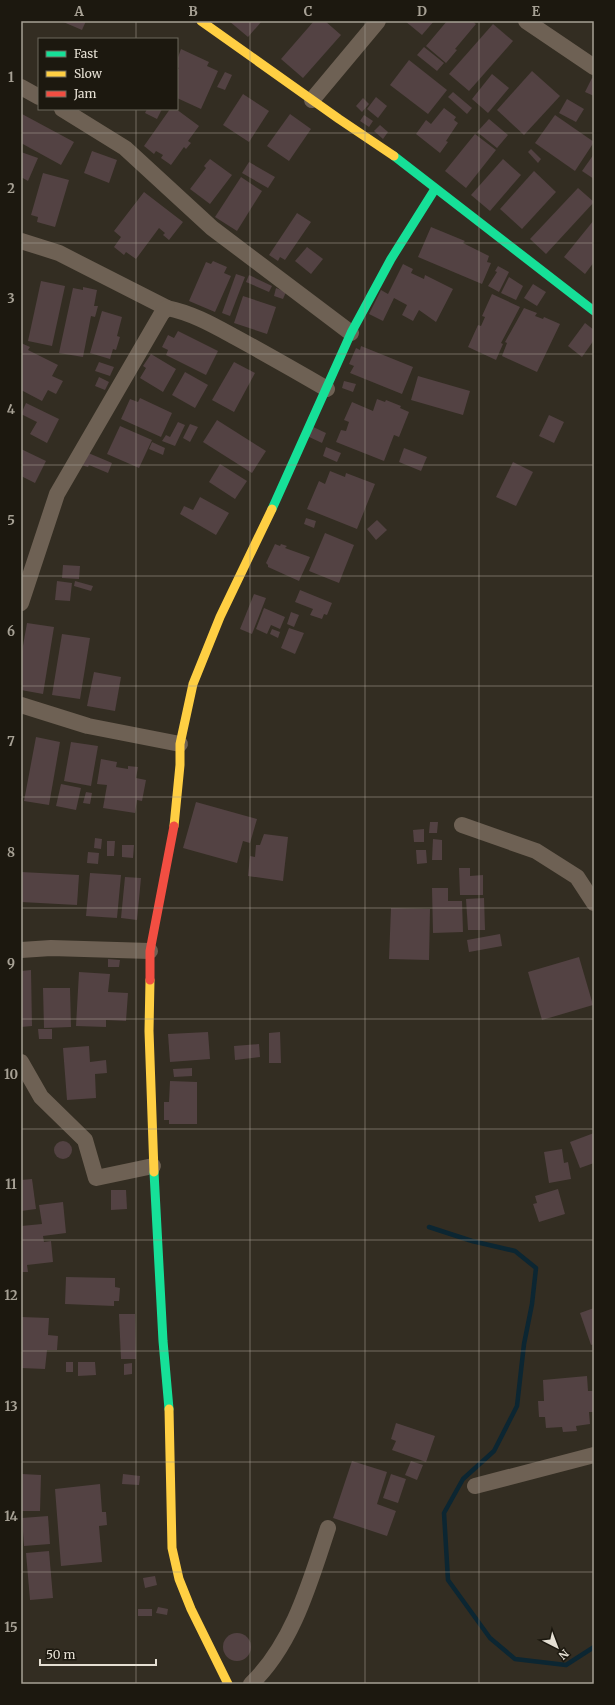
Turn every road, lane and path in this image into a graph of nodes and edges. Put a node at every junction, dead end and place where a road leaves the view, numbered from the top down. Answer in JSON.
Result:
{"nodes":[{"id":1,"x":201,"y":21,"type":"edge"},
{"id":2,"x":378,"y":21,"type":"edge"},
{"id":3,"x":526,"y":21,"type":"edge"},
{"id":4,"x":594,"y":67,"type":"edge"},
{"id":5,"x":21,"y":88,"type":"edge"},
{"id":6,"x":38,"y":96,"type":"edge"},
{"id":7,"x":312,"y":100,"type":"junction"},
{"id":8,"x":64,"y":110,"type":"edge"},
{"id":9,"x":435,"y":189,"type":"junction"},
{"id":10,"x":21,"y":241,"type":"edge"},
{"id":11,"x":168,"y":308,"type":"junction"},
{"id":12,"x":594,"y":311,"type":"edge"},
{"id":13,"x":352,"y":333,"type":"junction"},
{"id":14,"x":326,"y":389,"type":"junction"},
{"id":15,"x":21,"y":603,"type":"edge"},
{"id":16,"x":21,"y":706,"type":"edge"},
{"id":17,"x":180,"y":744,"type":"junction"},
{"id":18,"x":462,"y":825,"type":"dead end"},
{"id":19,"x":594,"y":903,"type":"edge"},
{"id":20,"x":21,"y":950,"type":"edge"},
{"id":21,"x":150,"y":951,"type":"junction"},
{"id":22,"x":21,"y":1062,"type":"edge"},
{"id":23,"x":153,"y":1166,"type":"junction"},
{"id":24,"x":594,"y":1455,"type":"edge"},
{"id":25,"x":475,"y":1486,"type":"dead end"},
{"id":26,"x":328,"y":1528,"type":"dead end"},
{"id":27,"x":228,"y":1684,"type":"edge"},
{"id":28,"x":251,"y":1684,"type":"edge"}],
"edges":[{"from":1,"to":7,"type":"street"},
{"from":2,"to":7,"type":"street"},
{"from":3,"to":4,"type":"street"},
{"from":5,"to":6,"type":"street"},
{"from":7,"to":9,"type":"street"},
{"from":8,"to":13,"type":"street"},
{"from":9,"to":12,"type":"street"},
{"from":9,"to":13,"type":"street"},
{"from":10,"to":11,"type":"street"},
{"from":11,"to":14,"type":"street"},
{"from":11,"to":15,"type":"street"},
{"from":13,"to":14,"type":"street"},
{"from":14,"to":17,"type":"street"},
{"from":16,"to":17,"type":"street"},
{"from":17,"to":21,"type":"street"},
{"from":18,"to":19,"type":"street"},
{"from":20,"to":21,"type":"street"},
{"from":21,"to":23,"type":"street"},
{"from":22,"to":23,"type":"street"},
{"from":23,"to":27,"type":"street"},
{"from":24,"to":25,"type":"street"},
{"from":26,"to":28,"type":"street"}]}
